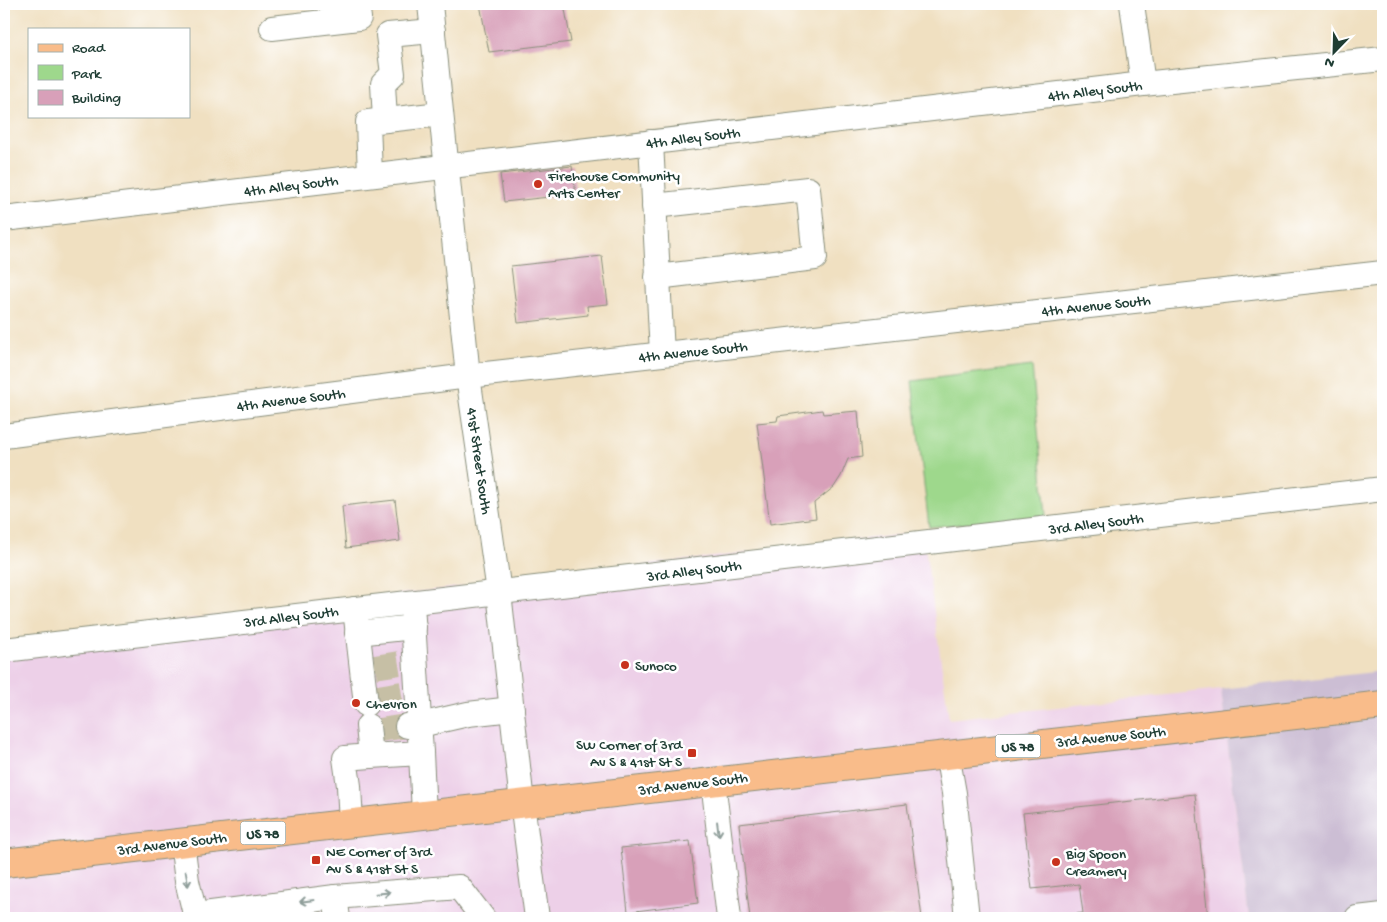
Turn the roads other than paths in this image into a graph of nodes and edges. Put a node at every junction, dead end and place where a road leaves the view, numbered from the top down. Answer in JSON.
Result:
{"nodes":[{"id":1,"x":430,"y":4,"type":"edge"},
{"id":2,"x":1132,"y":4,"type":"edge"},
{"id":3,"x":358,"y":11,"type":"edge"},
{"id":4,"x":272,"y":28,"type":"dead end"},
{"id":5,"x":433,"y":31,"type":"junction"},
{"id":6,"x":388,"y":35,"type":"junction"},
{"id":7,"x":1383,"y":60,"type":"edge"},
{"id":8,"x":1143,"y":84,"type":"junction"},
{"id":9,"x":441,"y":114,"type":"junction"},
{"id":10,"x":385,"y":120,"type":"junction"},
{"id":11,"x":651,"y":142,"type":"junction"},
{"id":12,"x":446,"y":166,"type":"junction"},
{"id":13,"x":370,"y":175,"type":"junction"},
{"id":14,"x":654,"y":206,"type":"junction"},
{"id":15,"x":4,"y":220,"type":"edge"},
{"id":16,"x":1383,"y":273,"type":"edge"},
{"id":17,"x":657,"y":277,"type":"junction"},
{"id":18,"x":662,"y":354,"type":"junction"},
{"id":19,"x":468,"y":376,"type":"junction"},
{"id":20,"x":4,"y":436,"type":"edge"},
{"id":21,"x":1383,"y":489,"type":"edge"},
{"id":22,"x":499,"y":592,"type":"junction"},
{"id":23,"x":412,"y":602,"type":"junction"},
{"id":24,"x":354,"y":609,"type":"junction"},
{"id":25,"x":414,"y":627,"type":"junction"},
{"id":26,"x":357,"y":633,"type":"junction"},
{"id":27,"x":4,"y":650,"type":"edge"},
{"id":28,"x":1383,"y":705,"type":"edge"},
{"id":29,"x":512,"y":709,"type":"junction"},
{"id":30,"x":413,"y":726,"type":"junction"},
{"id":31,"x":421,"y":753,"type":"junction"},
{"id":32,"x":947,"y":754,"type":"junction"},
{"id":33,"x":371,"y":756,"type":"junction"},
{"id":34,"x":713,"y":781,"type":"junction"},
{"id":35,"x":522,"y":802,"type":"junction"},
{"id":36,"x":424,"y":814,"type":"junction"},
{"id":37,"x":351,"y":823,"type":"junction"},
{"id":38,"x":182,"y":842,"type":"junction"},
{"id":39,"x":4,"y":863,"type":"edge"},
{"id":40,"x":336,"y":908,"type":"edge"},
{"id":41,"x":196,"y":917,"type":"edge"},
{"id":42,"x":483,"y":918,"type":"edge"},
{"id":43,"x":537,"y":918,"type":"edge"},
{"id":44,"x":729,"y":918,"type":"edge"},
{"id":45,"x":967,"y":918,"type":"edge"}],
"edges":[{"from":1,"to":5,"type":"street","name":"41st Street South"},
{"from":2,"to":8,"type":"street"},
{"from":3,"to":4,"type":"street"},
{"from":3,"to":6,"type":"street"},
{"from":5,"to":6,"type":"street"},
{"from":5,"to":9,"type":"street","name":"41st Street South"},
{"from":6,"to":10,"type":"street"},
{"from":7,"to":8,"type":"street","name":"4th Alley South"},
{"from":8,"to":11,"type":"street","name":"4th Alley South"},
{"from":9,"to":10,"type":"street"},
{"from":9,"to":12,"type":"street","name":"41st Street South"},
{"from":10,"to":13,"type":"street"},
{"from":11,"to":12,"type":"street","name":"4th Alley South"},
{"from":11,"to":14,"type":"street"},
{"from":12,"to":13,"type":"street","name":"4th Alley South"},
{"from":12,"to":19,"type":"street","name":"41st Street South"},
{"from":13,"to":15,"type":"street","name":"4th Alley South"},
{"from":14,"to":17,"type":"street"},
{"from":14,"to":17,"type":"street"},
{"from":16,"to":18,"type":"street","name":"4th Avenue South"},
{"from":17,"to":18,"type":"street"},
{"from":18,"to":19,"type":"street","name":"4th Avenue South"},
{"from":19,"to":20,"type":"street","name":"4th Avenue South"},
{"from":19,"to":22,"type":"street","name":"41st Street South"},
{"from":21,"to":22,"type":"street","name":"3rd Alley South"},
{"from":22,"to":23,"type":"street","name":"3rd Alley South"},
{"from":22,"to":29,"type":"street","name":"41st Street South"},
{"from":23,"to":24,"type":"street","name":"3rd Alley South"},
{"from":23,"to":25,"type":"street"},
{"from":24,"to":26,"type":"street"},
{"from":24,"to":27,"type":"street","name":"3rd Alley South"},
{"from":25,"to":26,"type":"street"},
{"from":25,"to":30,"type":"street"},
{"from":26,"to":33,"type":"street"},
{"from":28,"to":32,"type":"main road","name":"3rd Avenue South","number":"US 78"},
{"from":29,"to":30,"type":"street"},
{"from":29,"to":35,"type":"street","name":"41st Street South"},
{"from":30,"to":31,"type":"street"},
{"from":31,"to":33,"type":"street"},
{"from":31,"to":36,"type":"street"},
{"from":32,"to":34,"type":"main road","name":"3rd Avenue South","number":"US 78"},
{"from":32,"to":45,"type":"street"},
{"from":33,"to":37,"type":"street"},
{"from":34,"to":35,"type":"main road","name":"3rd Avenue South","number":"US 78"},
{"from":34,"to":44,"type":"street","one_way":true},
{"from":35,"to":36,"type":"main road","name":"3rd Avenue South","number":"US 78"},
{"from":35,"to":43,"type":"street","name":"41st Street South"},
{"from":36,"to":37,"type":"main road","name":"3rd Avenue South","number":"US 78"},
{"from":37,"to":38,"type":"main road","name":"3rd Avenue South","number":"US 78"},
{"from":38,"to":39,"type":"main road","name":"3rd Avenue South","number":"US 78"},
{"from":38,"to":41,"type":"street","one_way":true},
{"from":40,"to":41,"type":"street","one_way":true},
{"from":40,"to":42,"type":"street","one_way":true}]}
